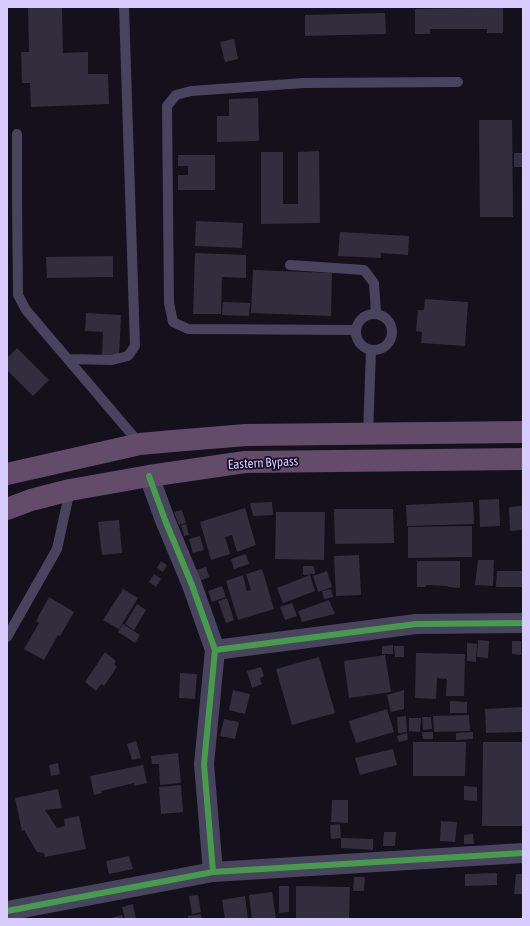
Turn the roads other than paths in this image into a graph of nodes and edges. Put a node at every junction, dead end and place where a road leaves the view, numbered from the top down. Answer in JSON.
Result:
{"nodes":[{"id":1,"x":124,"y":7,"type":"edge"},
{"id":2,"x":458,"y":82,"type":"dead end"},
{"id":3,"x":18,"y":134,"type":"dead end"},
{"id":4,"x":290,"y":265,"type":"dead end"},
{"id":5,"x":376,"y":313,"type":"junction"},
{"id":6,"x":355,"y":330,"type":"junction"},
{"id":7,"x":371,"y":350,"type":"junction"},
{"id":8,"x":68,"y":359,"type":"junction"},
{"id":9,"x":523,"y":432,"type":"edge"},
{"id":10,"x":368,"y":434,"type":"junction"},
{"id":11,"x":140,"y":444,"type":"junction"},
{"id":12,"x":523,"y":459,"type":"edge"},
{"id":13,"x":7,"y":474,"type":"edge"},
{"id":14,"x":149,"y":476,"type":"junction"},
{"id":15,"x":70,"y":490,"type":"junction"},
{"id":16,"x":7,"y":509,"type":"edge"},
{"id":17,"x":523,"y":623,"type":"edge"},
{"id":18,"x":7,"y":637,"type":"edge"},
{"id":19,"x":215,"y":650,"type":"junction"},
{"id":20,"x":523,"y":853,"type":"edge"},
{"id":21,"x":213,"y":872,"type":"junction"},
{"id":22,"x":7,"y":911,"type":"edge"}],
"edges":[{"from":1,"to":8,"type":"lane"},
{"from":2,"to":6,"type":"lane"},
{"from":3,"to":8,"type":"lane"},
{"from":4,"to":5,"type":"lane"},
{"from":5,"to":6,"type":"lane"},
{"from":5,"to":7,"type":"lane"},
{"from":6,"to":7,"type":"lane"},
{"from":7,"to":10,"type":"lane"},
{"from":8,"to":11,"type":"lane"},
{"from":9,"to":10,"type":"highway","name":"Eastern Bypass"},
{"from":10,"to":11,"type":"highway","name":"Eastern Bypass"},
{"from":11,"to":13,"type":"highway","name":"Eastern Bypass"},
{"from":12,"to":14,"type":"highway","name":"Eastern Bypass"},
{"from":14,"to":15,"type":"highway","name":"Eastern Bypass"},
{"from":14,"to":19,"type":"street"},
{"from":15,"to":16,"type":"highway","name":"Eastern Bypass"},
{"from":15,"to":18,"type":"lane"},
{"from":17,"to":19,"type":"street"},
{"from":19,"to":21,"type":"street"},
{"from":20,"to":21,"type":"street"},
{"from":21,"to":22,"type":"street"}]}
